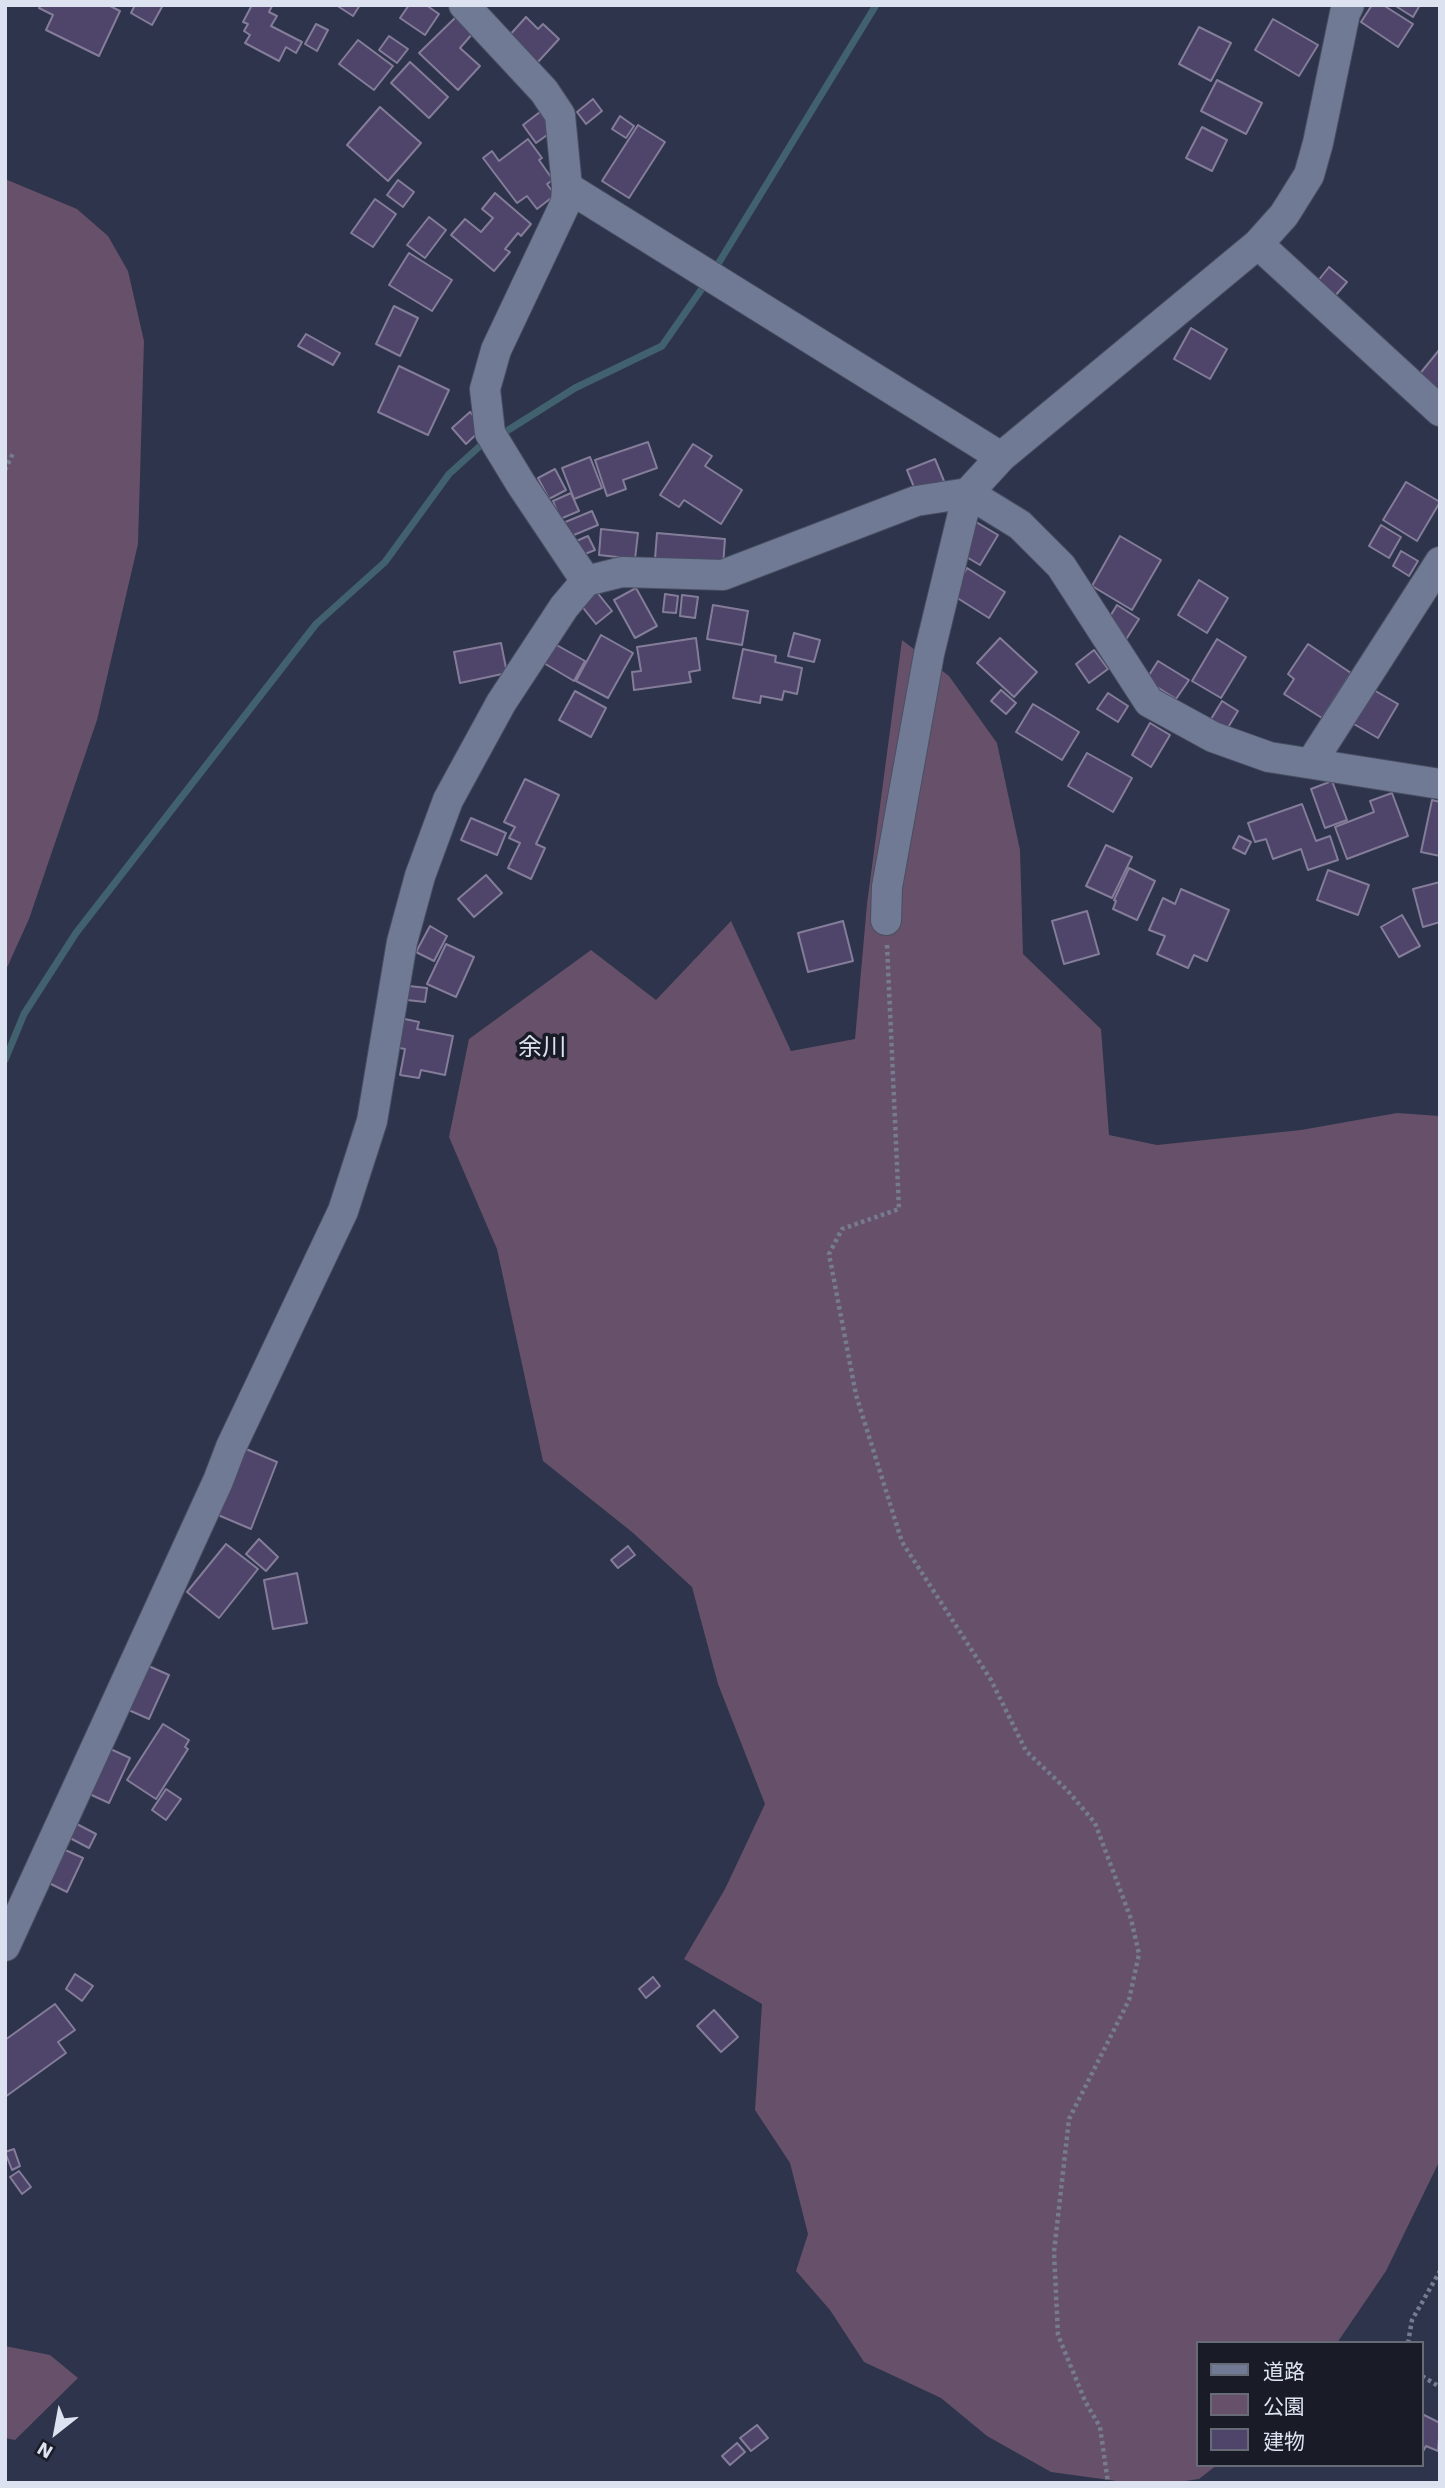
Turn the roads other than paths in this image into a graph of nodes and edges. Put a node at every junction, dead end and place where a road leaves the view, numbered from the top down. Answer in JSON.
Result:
{"nodes":[{"id":1,"x":464,"y":5,"type":"edge"},
{"id":2,"x":1349,"y":5,"type":"edge"},
{"id":3,"x":567,"y":187,"type":"junction"},
{"id":4,"x":1258,"y":244,"type":"junction"},
{"id":5,"x":1440,"y":411,"type":"edge"},
{"id":6,"x":1001,"y":457,"type":"junction"},
{"id":7,"x":968,"y":494,"type":"junction"},
{"id":8,"x":1440,"y":562,"type":"edge"},
{"id":9,"x":586,"y":581,"type":"junction"},
{"id":10,"x":1311,"y":763,"type":"junction"},
{"id":11,"x":1440,"y":784,"type":"edge"},
{"id":12,"x":886,"y":920,"type":"road end"},
{"id":13,"x":5,"y":1946,"type":"edge"}],
"edges":[{"from":1,"to":3,"type":"street"},
{"from":2,"to":4,"type":"street"},
{"from":3,"to":6,"type":"street"},
{"from":3,"to":9,"type":"street"},
{"from":4,"to":5,"type":"street"},
{"from":4,"to":6,"type":"street"},
{"from":6,"to":7,"type":"street"},
{"from":7,"to":9,"type":"street"},
{"from":7,"to":10,"type":"street"},
{"from":7,"to":12,"type":"street"},
{"from":8,"to":10,"type":"street"},
{"from":9,"to":13,"type":"street"},
{"from":10,"to":11,"type":"street"}]}
